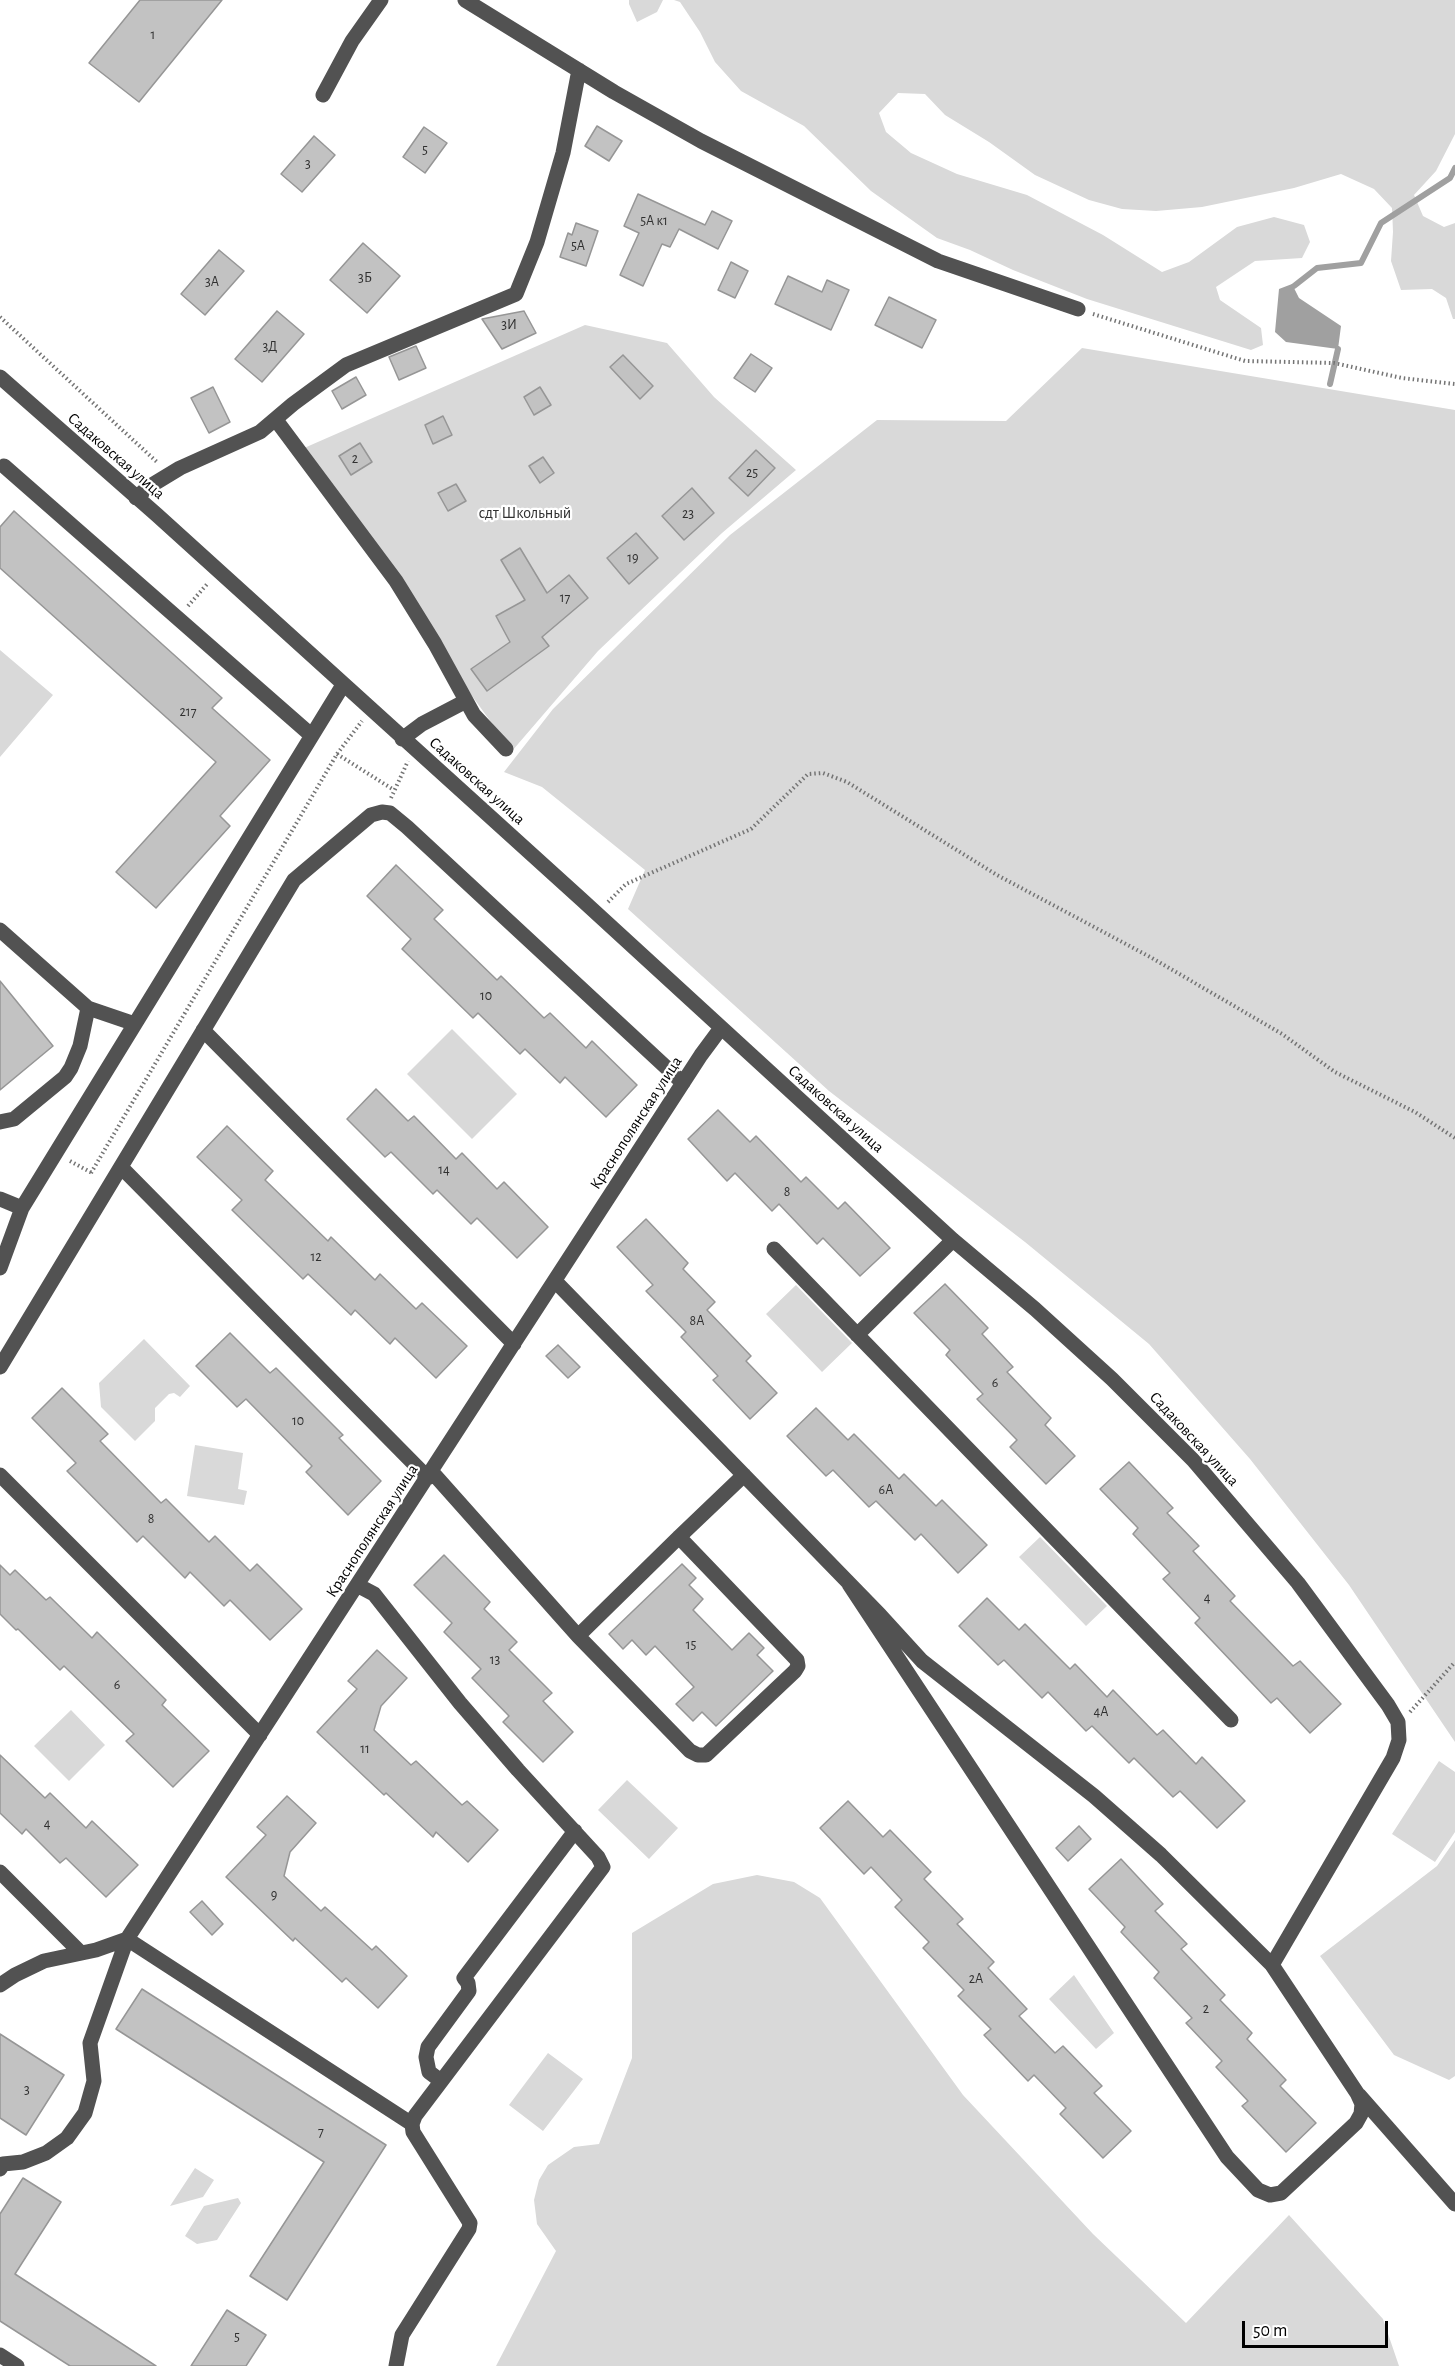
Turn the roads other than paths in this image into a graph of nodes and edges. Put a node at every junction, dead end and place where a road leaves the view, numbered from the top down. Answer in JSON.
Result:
{"nodes":[{"id":1,"x":381,"y":0,"type":"edge"},
{"id":2,"x":465,"y":0,"type":"edge"},
{"id":3,"x":579,"y":70,"type":"junction"},
{"id":4,"x":323,"y":95,"type":"dead end"},
{"id":5,"x":1078,"y":309,"type":"road end"},
{"id":6,"x":0,"y":377,"type":"edge"},
{"id":7,"x":276,"y":420,"type":"junction"},
{"id":8,"x":4,"y":466,"type":"dead end"},
{"id":9,"x":136,"y":498,"type":"junction"},
{"id":10,"x":344,"y":685,"type":"junction"},
{"id":11,"x":466,"y":700,"type":"junction"},
{"id":12,"x":311,"y":735,"type":"junction"},
{"id":13,"x":408,"y":744,"type":"junction"},
{"id":14,"x":506,"y":749,"type":"dead end"},
{"id":15,"x":0,"y":930,"type":"edge"},
{"id":16,"x":88,"y":1008,"type":"junction"},
{"id":17,"x":135,"y":1024,"type":"junction"},
{"id":18,"x":721,"y":1028,"type":"junction"},
{"id":19,"x":203,"y":1030,"type":"junction"},
{"id":20,"x":683,"y":1083,"type":"junction"},
{"id":21,"x":0,"y":1122,"type":"edge"},
{"id":22,"x":121,"y":1167,"type":"junction"},
{"id":23,"x":0,"y":1199,"type":"edge"},
{"id":24,"x":22,"y":1208,"type":"junction"},
{"id":25,"x":953,"y":1240,"type":"junction"},
{"id":26,"x":774,"y":1250,"type":"dead end"},
{"id":27,"x":0,"y":1268,"type":"edge"},
{"id":28,"x":555,"y":1281,"type":"junction"},
{"id":29,"x":857,"y":1335,"type":"junction"},
{"id":30,"x":514,"y":1344,"type":"junction"},
{"id":31,"x":0,"y":1366,"type":"edge"},
{"id":32,"x":430,"y":1475,"type":"junction"},
{"id":33,"x":744,"y":1475,"type":"junction"},
{"id":34,"x":0,"y":1476,"type":"edge"},
{"id":35,"x":679,"y":1537,"type":"junction"},
{"id":36,"x":849,"y":1584,"type":"junction"},
{"id":37,"x":357,"y":1585,"type":"junction"},
{"id":38,"x":578,"y":1636,"type":"junction"},
{"id":39,"x":1232,"y":1720,"type":"dead end"},
{"id":40,"x":260,"y":1735,"type":"junction"},
{"id":41,"x":575,"y":1832,"type":"junction"},
{"id":42,"x":0,"y":1872,"type":"edge"},
{"id":43,"x":127,"y":1939,"type":"junction"},
{"id":44,"x":80,"y":1952,"type":"junction"},
{"id":45,"x":1272,"y":1965,"type":"junction"},
{"id":46,"x":0,"y":1985,"type":"edge"},
{"id":47,"x":441,"y":2081,"type":"junction"},
{"id":48,"x":1357,"y":2093,"type":"junction"},
{"id":49,"x":412,"y":2124,"type":"junction"},
{"id":50,"x":0,"y":2169,"type":"edge"},
{"id":51,"x":1455,"y":2205,"type":"edge"},
{"id":52,"x":0,"y":2355,"type":"edge"},
{"id":53,"x":17,"y":2366,"type":"edge"},
{"id":54,"x":396,"y":2366,"type":"edge"}],
"edges":[{"from":1,"to":4,"type":"street"},
{"from":2,"to":3,"type":"street"},
{"from":3,"to":5,"type":"street"},
{"from":3,"to":7,"type":"street"},
{"from":6,"to":9,"type":"street","name":"Садаковская улица"},
{"from":7,"to":9,"type":"street"},
{"from":7,"to":11,"type":"street"},
{"from":8,"to":12,"type":"street"},
{"from":9,"to":10,"type":"street","name":"Садаковская улица"},
{"from":10,"to":12,"type":"street"},
{"from":10,"to":13,"type":"street","name":"Садаковская улица"},
{"from":11,"to":13,"type":"street"},
{"from":11,"to":14,"type":"street"},
{"from":12,"to":17,"type":"street"},
{"from":13,"to":18,"type":"street","name":"Садаковская улица"},
{"from":15,"to":16,"type":"street"},
{"from":16,"to":17,"type":"street"},
{"from":16,"to":21,"type":"street"},
{"from":17,"to":24,"type":"street"},
{"from":18,"to":20,"type":"street","name":"Краснополянская улица"},
{"from":18,"to":25,"type":"street","name":"Садаковская улица"},
{"from":19,"to":20,"type":"street"},
{"from":19,"to":22,"type":"street"},
{"from":19,"to":30,"type":"street"},
{"from":20,"to":28,"type":"street","name":"Краснополянская улица"},
{"from":22,"to":31,"type":"street"},
{"from":22,"to":32,"type":"street"},
{"from":23,"to":24,"type":"street"},
{"from":24,"to":27,"type":"street"},
{"from":25,"to":29,"type":"street"},
{"from":25,"to":45,"type":"street","name":"Садаковская улица"},
{"from":26,"to":29,"type":"street"},
{"from":28,"to":30,"type":"street","name":"Краснополянская улица"},
{"from":28,"to":33,"type":"street"},
{"from":29,"to":39,"type":"street"},
{"from":30,"to":32,"type":"street","name":"Краснополянская улица"},
{"from":32,"to":37,"type":"street","name":"Краснополянская улица"},
{"from":32,"to":38,"type":"street"},
{"from":33,"to":35,"type":"street"},
{"from":33,"to":36,"type":"street"},
{"from":34,"to":40,"type":"street"},
{"from":35,"to":38,"type":"street"},
{"from":35,"to":38,"type":"street"},
{"from":36,"to":45,"type":"street"},
{"from":36,"to":48,"type":"street"},
{"from":37,"to":40,"type":"street","name":"Краснополянская улица"},
{"from":37,"to":41,"type":"street"},
{"from":40,"to":43,"type":"street","name":"Краснополянская улица"},
{"from":41,"to":47,"type":"street"},
{"from":41,"to":47,"type":"street"},
{"from":42,"to":44,"type":"street"},
{"from":43,"to":44,"type":"street"},
{"from":43,"to":49,"type":"street"},
{"from":43,"to":50,"type":"street","name":"Краснополянская улица"},
{"from":44,"to":46,"type":"street"},
{"from":45,"to":48,"type":"street"},
{"from":47,"to":49,"type":"street"},
{"from":48,"to":51,"type":"street"},
{"from":49,"to":54,"type":"street"},
{"from":52,"to":53,"type":"street"}]}
